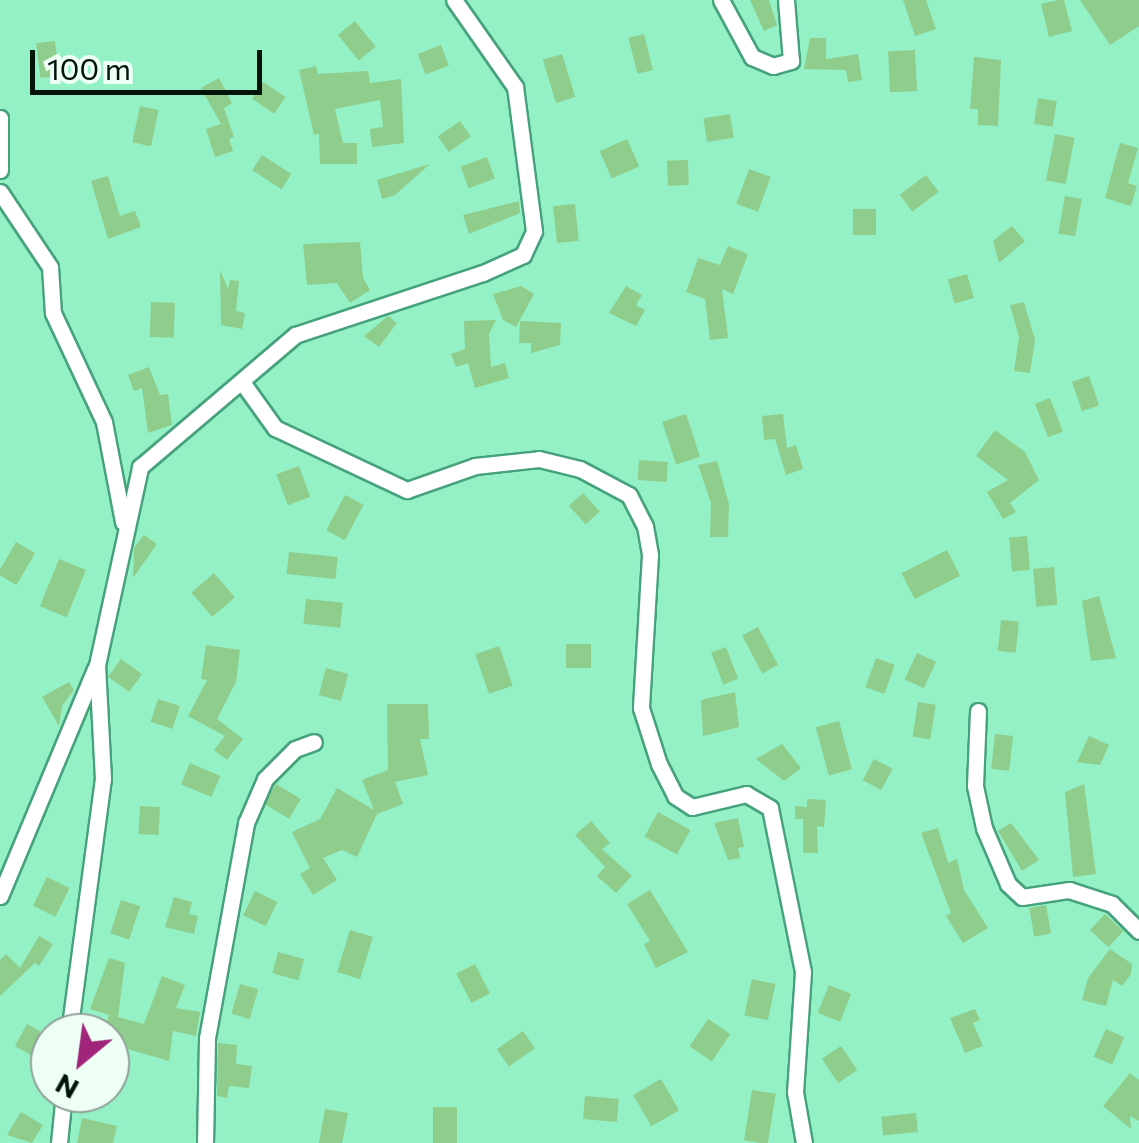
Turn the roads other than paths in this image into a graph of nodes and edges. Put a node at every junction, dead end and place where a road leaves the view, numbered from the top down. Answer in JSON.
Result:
{"nodes":[{"id":1,"x":454,"y":0,"type":"edge"},
{"id":2,"x":722,"y":0,"type":"edge"},
{"id":3,"x":786,"y":0,"type":"edge"},
{"id":4,"x":0,"y":118,"type":"edge"},
{"id":5,"x":0,"y":170,"type":"edge"},
{"id":6,"x":0,"y":192,"type":"edge"},
{"id":7,"x":242,"y":382,"type":"junction"},
{"id":8,"x":123,"y":522,"type":"junction"},
{"id":9,"x":96,"y":665,"type":"junction"},
{"id":10,"x":978,"y":711,"type":"dead end"},
{"id":11,"x":314,"y":742,"type":"dead end"},
{"id":12,"x":0,"y":896,"type":"edge"},
{"id":13,"x":1139,"y":930,"type":"edge"},
{"id":14,"x":72,"y":1013,"type":"edge"},
{"id":15,"x":62,"y":1113,"type":"edge"},
{"id":16,"x":60,"y":1143,"type":"edge"},
{"id":17,"x":205,"y":1143,"type":"edge"},
{"id":18,"x":804,"y":1143,"type":"edge"}],
"edges":[{"from":1,"to":7,"type":"street"},
{"from":2,"to":3,"type":"street"},
{"from":4,"to":5,"type":"street"},
{"from":6,"to":8,"type":"street"},
{"from":7,"to":8,"type":"street"},
{"from":7,"to":18,"type":"street"},
{"from":8,"to":9,"type":"street"},
{"from":9,"to":12,"type":"street"},
{"from":9,"to":14,"type":"street"},
{"from":10,"to":13,"type":"street"},
{"from":11,"to":17,"type":"street"},
{"from":15,"to":16,"type":"street"}]}
